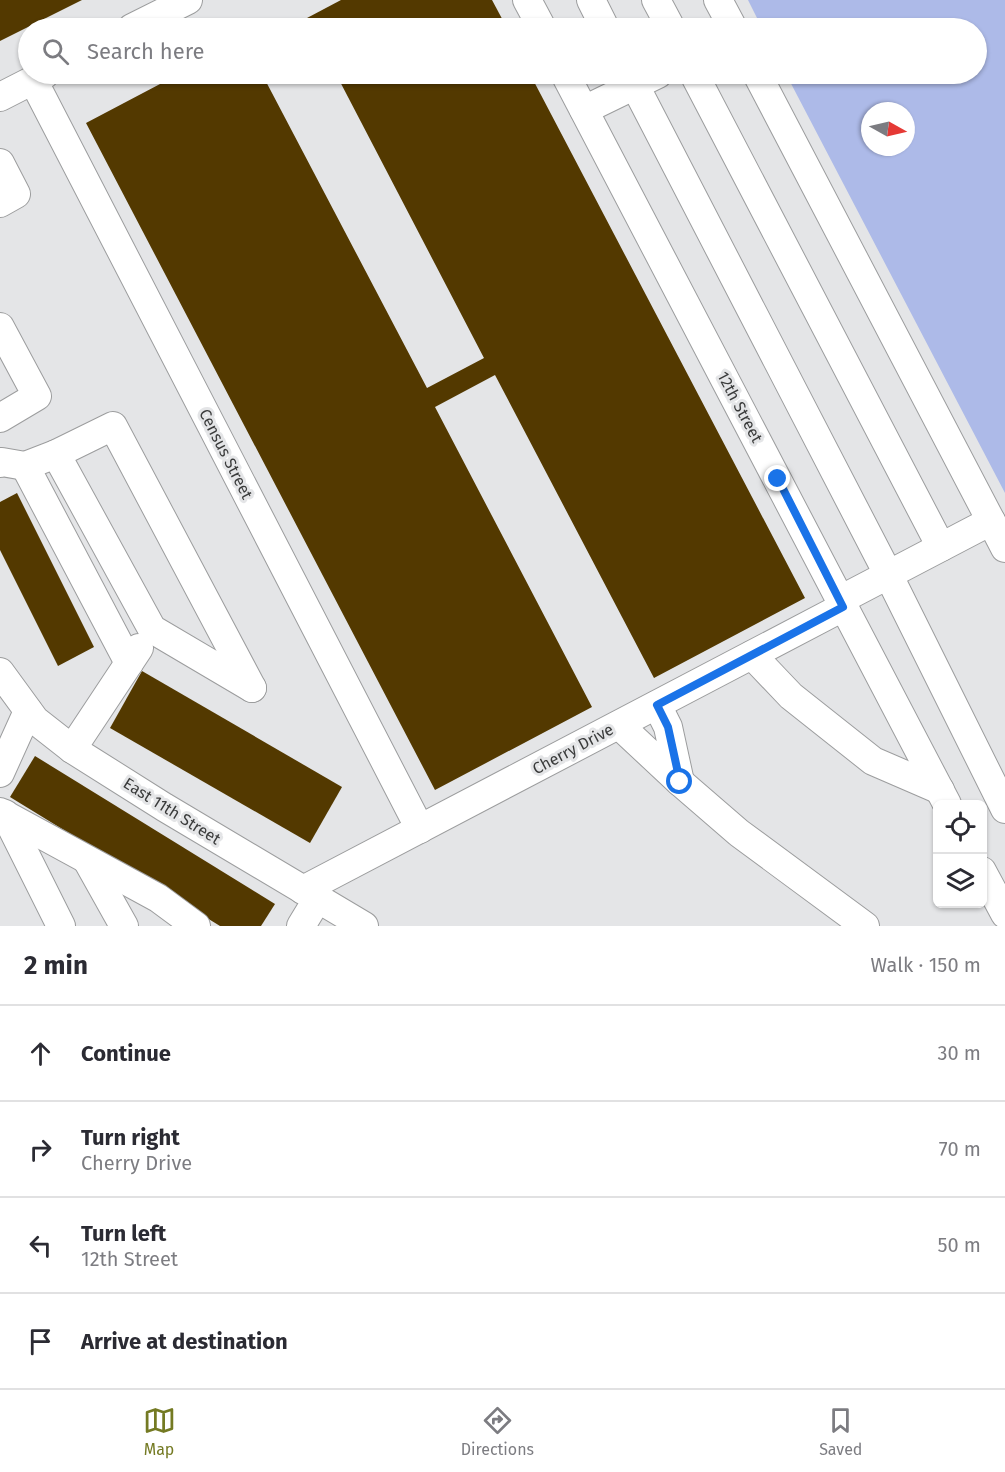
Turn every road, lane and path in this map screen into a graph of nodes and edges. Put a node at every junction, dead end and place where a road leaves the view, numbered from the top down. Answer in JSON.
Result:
{"nodes":[{"id":1,"x":188,"y":0,"type":"edge"},
{"id":2,"x":527,"y":0,"type":"edge"},
{"id":3,"x":591,"y":0,"type":"edge"},
{"id":4,"x":656,"y":0,"type":"edge"},
{"id":5,"x":718,"y":0,"type":"edge"},
{"id":6,"x":152,"y":18,"type":"edge"},
{"id":7,"x":537,"y":18,"type":"edge"},
{"id":8,"x":600,"y":18,"type":"edge"},
{"id":9,"x":665,"y":18,"type":"edge"},
{"id":10,"x":728,"y":18,"type":"edge"},
{"id":11,"x":25,"y":84,"type":"edge"},
{"id":12,"x":43,"y":84,"type":"edge"},
{"id":13,"x":571,"y":84,"type":"edge"},
{"id":14,"x":628,"y":84,"type":"edge"},
{"id":15,"x":643,"y":84,"type":"edge"},
{"id":16,"x":699,"y":84,"type":"edge"},
{"id":17,"x":762,"y":84,"type":"edge"},
{"id":18,"x":0,"y":97,"type":"edge"},
{"id":19,"x":585,"y":110,"type":"junction"},
{"id":20,"x":0,"y":163,"type":"edge"},
{"id":21,"x":0,"y":203,"type":"edge"},
{"id":22,"x":0,"y":327,"type":"edge"},
{"id":23,"x":0,"y":418,"type":"edge"},
{"id":24,"x":56,"y":454,"type":"junction"},
{"id":25,"x":12,"y":465,"type":"edge"},
{"id":26,"x":991,"y":521,"type":"junction"},
{"id":27,"x":941,"y":547,"type":"junction"},
{"id":28,"x":1005,"y":548,"type":"edge"},
{"id":29,"x":888,"y":574,"type":"junction"},
{"id":30,"x":842,"y":603,"type":"junction"},
{"id":31,"x":152,"y":629,"type":"junction"},
{"id":32,"x":752,"y":655,"type":"junction"},
{"id":33,"x":129,"y":663,"type":"junction"},
{"id":34,"x":0,"y":672,"type":"edge"},
{"id":35,"x":657,"y":705,"type":"junction"},
{"id":36,"x":28,"y":711,"type":"junction"},
{"id":37,"x":619,"y":725,"type":"junction"},
{"id":38,"x":72,"y":748,"type":"junction"},
{"id":39,"x":0,"y":773,"type":"edge"},
{"id":40,"x":680,"y":782,"type":"junction"},
{"id":41,"x":944,"y":797,"type":"edge"},
{"id":42,"x":1005,"y":809,"type":"edge"},
{"id":43,"x":3,"y":813,"type":"edge"},
{"id":44,"x":420,"y":829,"type":"junction"},
{"id":45,"x":87,"y":859,"type":"junction"},
{"id":46,"x":987,"y":880,"type":"edge"},
{"id":47,"x":310,"y":894,"type":"junction"},
{"id":48,"x":1005,"y":914,"type":"edge"},
{"id":49,"x":61,"y":926,"type":"edge"},
{"id":50,"x":124,"y":926,"type":"edge"},
{"id":51,"x":196,"y":926,"type":"edge"},
{"id":52,"x":301,"y":926,"type":"edge"},
{"id":53,"x":364,"y":926,"type":"edge"},
{"id":54,"x":865,"y":926,"type":"edge"}],
"edges":[{"from":1,"to":6,"type":"street"},
{"from":2,"to":7,"type":"street"},
{"from":3,"to":8,"type":"street"},
{"from":4,"to":9,"type":"street"},
{"from":5,"to":10,"type":"street"},
{"from":11,"to":18,"type":"street"},
{"from":12,"to":44,"type":"street","name":"Census Street"},
{"from":13,"to":19,"type":"street","name":"12th Street"},
{"from":14,"to":19,"type":"street"},
{"from":15,"to":29,"type":"street"},
{"from":16,"to":27,"type":"street"},
{"from":17,"to":26,"type":"street"},
{"from":19,"to":30,"type":"street","name":"12th Street"},
{"from":20,"to":21,"type":"street"},
{"from":22,"to":23,"type":"street"},
{"from":24,"to":25,"type":"street"},
{"from":24,"to":31,"type":"street"},
{"from":24,"to":31,"type":"street"},
{"from":25,"to":33,"type":"street"},
{"from":26,"to":27,"type":"street","name":"Cherry Drive"},
{"from":26,"to":28,"type":"street"},
{"from":27,"to":29,"type":"street","name":"Cherry Drive"},
{"from":29,"to":30,"type":"street","name":"Cherry Drive"},
{"from":29,"to":42,"type":"street"},
{"from":30,"to":32,"type":"street","name":"Cherry Drive"},
{"from":30,"to":41,"type":"street","name":"12th Street"},
{"from":31,"to":33,"type":"street"},
{"from":32,"to":35,"type":"street","name":"Cherry Drive"},
{"from":32,"to":41,"type":"street"},
{"from":33,"to":38,"type":"street"},
{"from":34,"to":36,"type":"street","name":"East 11th Street"},
{"from":35,"to":37,"type":"street","name":"Cherry Drive"},
{"from":35,"to":40,"type":"street"},
{"from":36,"to":38,"type":"street","name":"East 11th Street"},
{"from":36,"to":39,"type":"street"},
{"from":37,"to":40,"type":"street"},
{"from":37,"to":44,"type":"street","name":"Cherry Drive"},
{"from":38,"to":47,"type":"street","name":"East 11th Street"},
{"from":40,"to":54,"type":"street"},
{"from":43,"to":45,"type":"street"},
{"from":43,"to":49,"type":"street"},
{"from":44,"to":47,"type":"street","name":"Cherry Drive"},
{"from":45,"to":50,"type":"street"},
{"from":45,"to":51,"type":"street"},
{"from":46,"to":48,"type":"street"},
{"from":47,"to":52,"type":"street"},
{"from":47,"to":53,"type":"street","name":"East 11th Street"}]}
